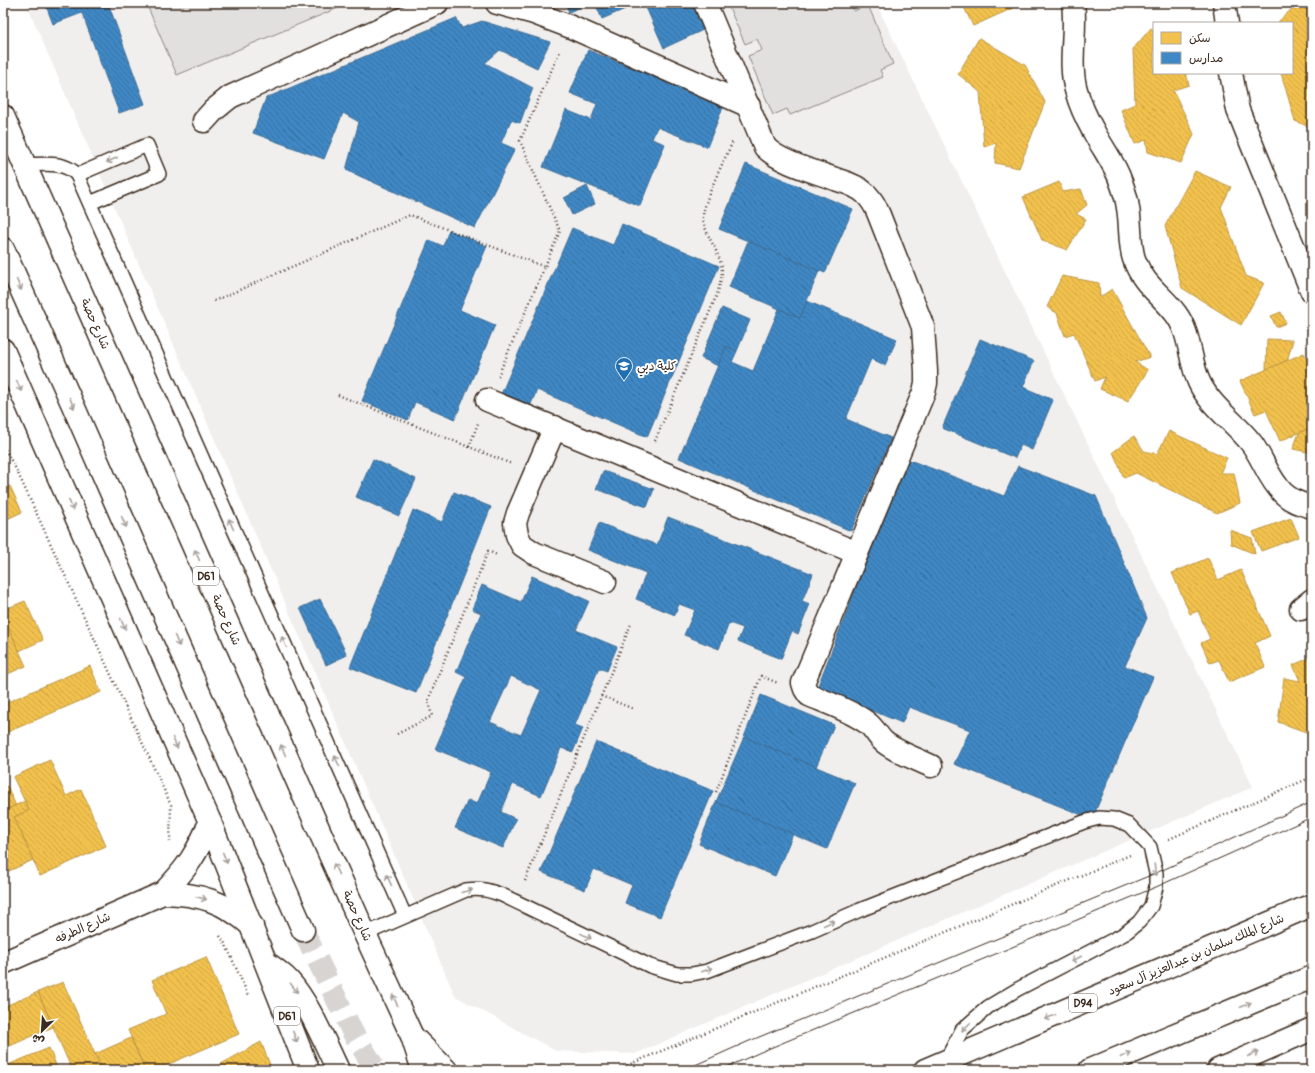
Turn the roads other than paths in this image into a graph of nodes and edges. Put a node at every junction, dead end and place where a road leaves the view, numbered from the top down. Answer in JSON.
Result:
{"nodes":[{"id":1,"x":437,"y":3,"type":"edge"},
{"id":2,"x":496,"y":3,"type":"edge"},
{"id":3,"x":706,"y":3,"type":"edge"},
{"id":4,"x":1072,"y":3,"type":"edge"},
{"id":5,"x":1224,"y":3,"type":"edge"},
{"id":6,"x":1227,"y":22,"type":"edge"},
{"id":7,"x":1231,"y":74,"type":"edge"},
{"id":8,"x":749,"y":106,"type":"junction"},
{"id":9,"x":3,"y":116,"type":"edge"},
{"id":10,"x":204,"y":121,"type":"dead end"},
{"id":11,"x":24,"y":165,"type":"junction"},
{"id":12,"x":77,"y":175,"type":"junction"},
{"id":13,"x":90,"y":203,"type":"junction"},
{"id":14,"x":3,"y":249,"type":"edge"},
{"id":15,"x":1312,"y":292,"type":"edge"},
{"id":16,"x":3,"y":350,"type":"edge"},
{"id":17,"x":487,"y":400,"type":"road end"},
{"id":18,"x":554,"y":428,"type":"junction"},
{"id":19,"x":1312,"y":507,"type":"edge"},
{"id":20,"x":857,"y":553,"type":"junction"},
{"id":21,"x":605,"y":582,"type":"dead end"},
{"id":22,"x":931,"y":766,"type":"dead end"},
{"id":23,"x":210,"y":822,"type":"junction"},
{"id":24,"x":163,"y":893,"type":"junction"},
{"id":25,"x":1312,"y":905,"type":"edge"},
{"id":26,"x":405,"y":916,"type":"junction"},
{"id":27,"x":252,"y":926,"type":"junction"},
{"id":28,"x":303,"y":930,"type":"tunnel mouth"},
{"id":29,"x":365,"y":934,"type":"junction"},
{"id":30,"x":266,"y":962,"type":"junction"},
{"id":31,"x":3,"y":964,"type":"edge"},
{"id":32,"x":1312,"y":977,"type":"edge"},
{"id":33,"x":1312,"y":1029,"type":"edge"},
{"id":34,"x":412,"y":1036,"type":"junction"},
{"id":35,"x":945,"y":1061,"type":"junction"},
{"id":36,"x":419,"y":1066,"type":"edge"},
{"id":37,"x":308,"y":1070,"type":"edge"},
{"id":38,"x":338,"y":1070,"type":"edge"},
{"id":39,"x":446,"y":1070,"type":"edge"},
{"id":40,"x":925,"y":1070,"type":"edge"},
{"id":41,"x":1090,"y":1070,"type":"edge"},
{"id":42,"x":1218,"y":1070,"type":"edge"}],
"edges":[{"from":1,"to":10,"type":"main road"},
{"from":2,"to":8,"type":"main road"},
{"from":3,"to":8,"type":"main road"},
{"from":4,"to":19,"type":"main road"},
{"from":5,"to":6,"type":"main road"},
{"from":7,"to":15,"type":"main road"},
{"from":8,"to":20,"type":"main road"},
{"from":9,"to":11,"type":"main road","name":"شارع حصة","number":"D61"},
{"from":11,"to":12,"type":"lane"},
{"from":29,"to":11,"type":"main road","name":"شارع حصة","number":"D61","one_way":true},
{"from":12,"to":13,"type":"lane"},
{"from":13,"to":12,"type":"lane","one_way":true},
{"from":26,"to":13,"type":"lane","one_way":true},
{"from":14,"to":28,"type":"main road","one_way":true},
{"from":16,"to":23,"type":"main road","number":"D61","one_way":true},
{"from":17,"to":18,"type":"main road"},
{"from":18,"to":20,"type":"main road"},
{"from":18,"to":21,"type":"main road"},
{"from":20,"to":22,"type":"main road"},
{"from":23,"to":24,"type":"main road","name":"شارع الطرفه"},
{"from":23,"to":27,"type":"main road","number":"D61","one_way":true},
{"from":24,"to":27,"type":"main road","name":"شارع الطرفه","one_way":true},
{"from":24,"to":31,"type":"main road","name":"شارع الطرفه"},
{"from":25,"to":35,"type":"main road","name":"شارع الملك سلمان بن عبدالعزيز آل سعود","number":"D94","one_way":true},
{"from":26,"to":29,"type":"lane"},
{"from":26,"to":35,"type":"lane","one_way":true},
{"from":27,"to":30,"type":"main road","number":"D61"},
{"from":34,"to":29,"type":"main road","name":"شارع حصة","number":"D61","one_way":true},
{"from":30,"to":37,"type":"main road","number":"D61","one_way":true},
{"from":30,"to":38,"type":"main road","one_way":true},
{"from":41,"to":32,"type":"main road","one_way":true},
{"from":42,"to":33,"type":"main road","one_way":true},
{"from":34,"to":36,"type":"main road"},
{"from":34,"to":39,"type":"main road"},
{"from":35,"to":40,"type":"main road","name":"شارع الملك سلمان بن عبدالعزيز آل سعود","number":"D94"}]}
